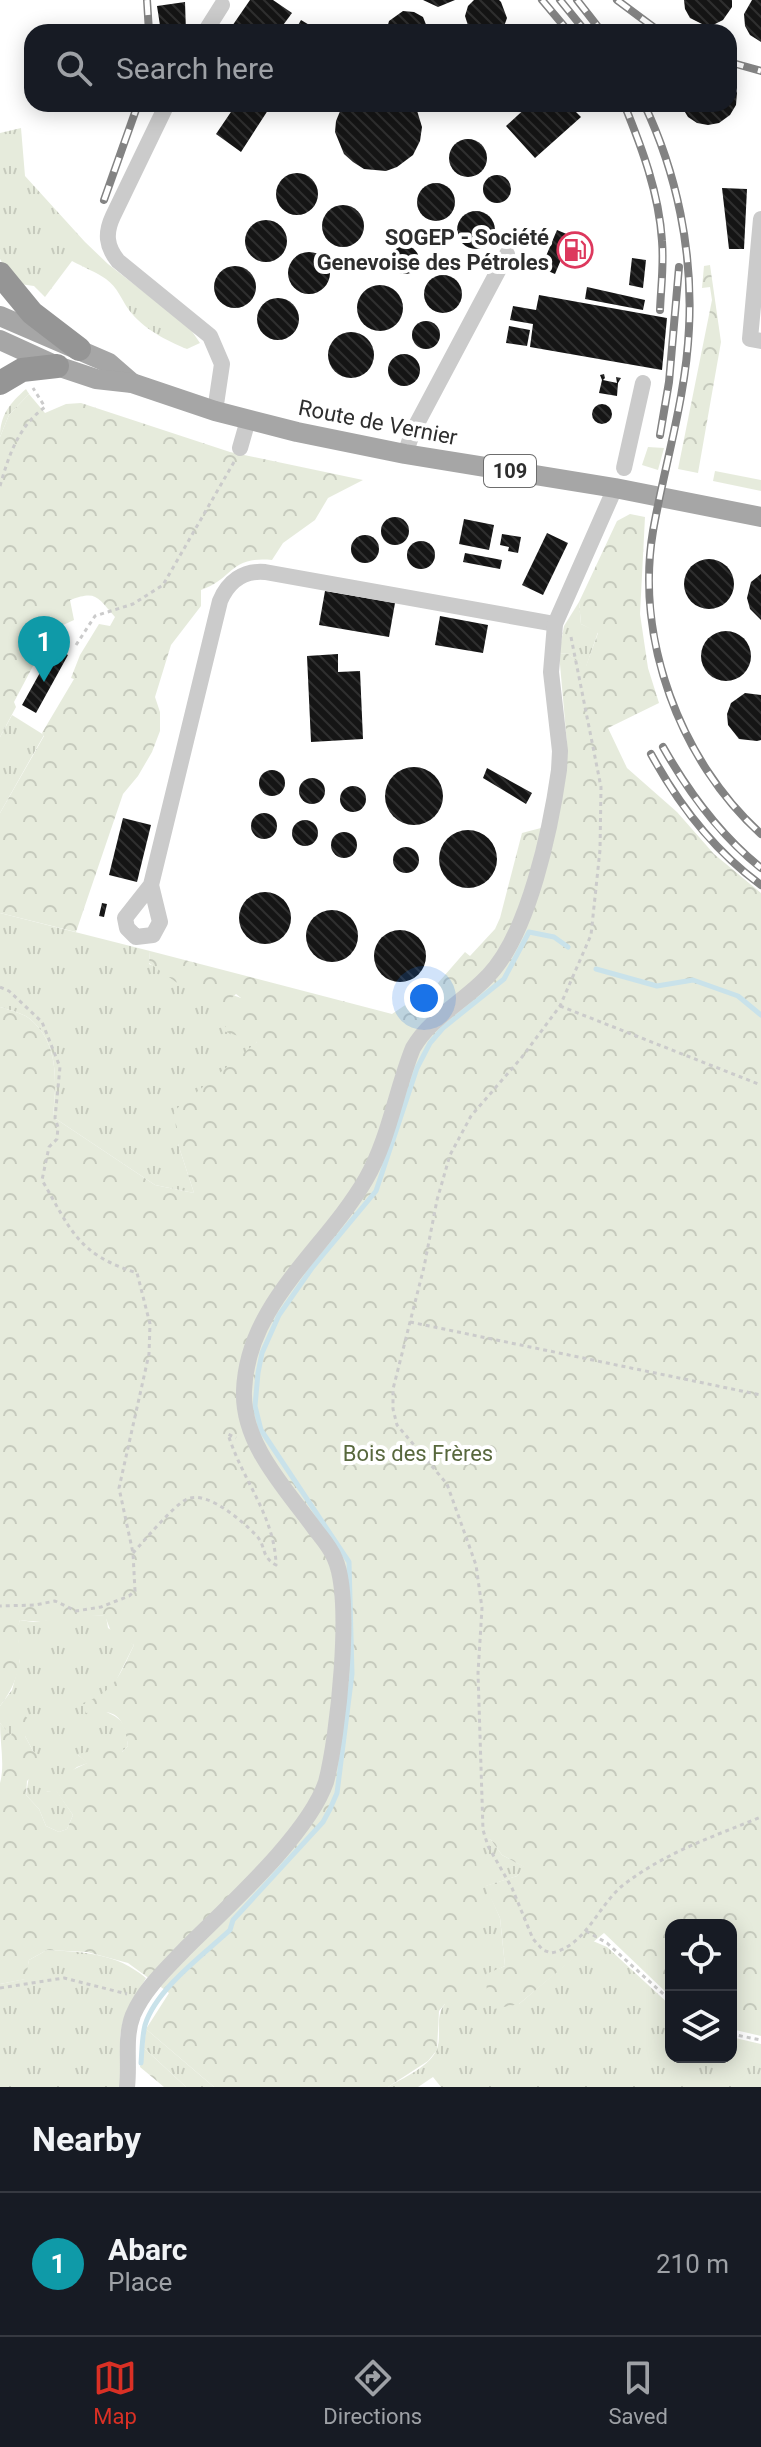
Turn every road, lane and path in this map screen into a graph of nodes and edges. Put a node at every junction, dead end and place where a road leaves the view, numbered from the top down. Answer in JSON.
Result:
{"nodes":[{"id":1,"x":222,"y":5,"type":"dead end"},
{"id":2,"x":210,"y":24,"type":"edge"},
{"id":3,"x":163,"y":112,"type":"edge"},
{"id":4,"x":761,"y":219,"type":"edge"},
{"id":5,"x":507,"y":254,"type":"dead end"},
{"id":6,"x":0,"y":274,"type":"edge"},
{"id":7,"x":758,"y":274,"type":"edge"},
{"id":8,"x":0,"y":316,"type":"edge"},
{"id":9,"x":0,"y":340,"type":"edge"},
{"id":10,"x":761,"y":341,"type":"edge"},
{"id":11,"x":79,"y":349,"type":"junction"},
{"id":12,"x":57,"y":366,"type":"junction"},
{"id":13,"x":0,"y":383,"type":"edge"},
{"id":14,"x":132,"y":383,"type":"junction"},
{"id":15,"x":643,"y":383,"type":"dead end"},
{"id":16,"x":45,"y":407,"type":"dead end"},
{"id":17,"x":215,"y":411,"type":"junction"},
{"id":18,"x":248,"y":420,"type":"junction"},
{"id":19,"x":240,"y":448,"type":"joint"},
{"id":20,"x":405,"y":454,"type":"junction"},
{"id":21,"x":624,"y":468,"type":"dead end"},
{"id":22,"x":0,"y":486,"type":"edge"},
{"id":23,"x":615,"y":488,"type":"junction"},
{"id":24,"x":761,"y":517,"type":"edge"},
{"id":25,"x":555,"y":624,"type":"junction"},
{"id":26,"x":571,"y":638,"type":"dead end"},
{"id":27,"x":76,"y":645,"type":"dead end"},
{"id":28,"x":151,"y":885,"type":"dead end"},
{"id":29,"x":0,"y":987,"type":"edge"},
{"id":30,"x":560,"y":1006,"type":"junction"},
{"id":31,"x":761,"y":1085,"type":"edge"},
{"id":32,"x":410,"y":1322,"type":"junction"},
{"id":33,"x":761,"y":1395,"type":"edge"},
{"id":34,"x":264,"y":1457,"type":"junction"},
{"id":35,"x":133,"y":1553,"type":"junction"},
{"id":36,"x":0,"y":1606,"type":"edge"},
{"id":37,"x":761,"y":1817,"type":"edge"},
{"id":38,"x":586,"y":1931,"type":"junction"},
{"id":39,"x":0,"y":1988,"type":"edge"},
{"id":40,"x":665,"y":1996,"type":"edge"},
{"id":41,"x":142,"y":1998,"type":"junction"},
{"id":42,"x":737,"y":2035,"type":"edge"},
{"id":43,"x":761,"y":2040,"type":"edge"},
{"id":44,"x":127,"y":2087,"type":"edge"}],
"edges":[{"from":1,"to":2,"type":"street"},
{"from":3,"to":17,"type":"street"},
{"from":4,"to":7,"type":"street"},
{"from":5,"to":20,"type":"street"},
{"from":6,"to":11,"type":"highway"},
{"from":7,"to":10,"type":"street"},
{"from":8,"to":11,"type":"main road","name":"Route de Vernier","number":"109"},
{"from":9,"to":12,"type":"main road","name":"Route de Vernier","number":"109"},
{"from":11,"to":14,"type":"main road","name":"Route de Vernier","number":"109"},
{"from":12,"to":13,"type":"highway"},
{"from":12,"to":14,"type":"main road","name":"Route de Vernier","number":"109"},
{"from":14,"to":17,"type":"main road","name":"Route de Vernier","number":"109"},
{"from":15,"to":21,"type":"street"},
{"from":16,"to":22,"type":"path"},
{"from":17,"to":18,"type":"main road","name":"Route de Vernier","number":"109"},
{"from":18,"to":19,"type":"street"},
{"from":18,"to":20,"type":"main road","name":"Route de Vernier","number":"109"},
{"from":19,"to":27,"type":"path"},
{"from":20,"to":23,"type":"main road","name":"Route de Vernier","number":"109"},
{"from":23,"to":24,"type":"main road","name":"Route de Vernier","number":"109"},
{"from":23,"to":25,"type":"street"},
{"from":25,"to":28,"type":"street"},
{"from":25,"to":34,"type":"street"},
{"from":26,"to":30,"type":"path"},
{"from":29,"to":35,"type":"path"},
{"from":30,"to":31,"type":"path"},
{"from":30,"to":32,"type":"path"},
{"from":32,"to":33,"type":"path"},
{"from":32,"to":38,"type":"path"},
{"from":34,"to":35,"type":"path"},
{"from":34,"to":41,"type":"street"},
{"from":35,"to":36,"type":"path"},
{"from":37,"to":38,"type":"path"},
{"from":38,"to":40,"type":"path"},
{"from":39,"to":41,"type":"path"},
{"from":41,"to":44,"type":"street"},
{"from":42,"to":43,"type":"path"}]}
